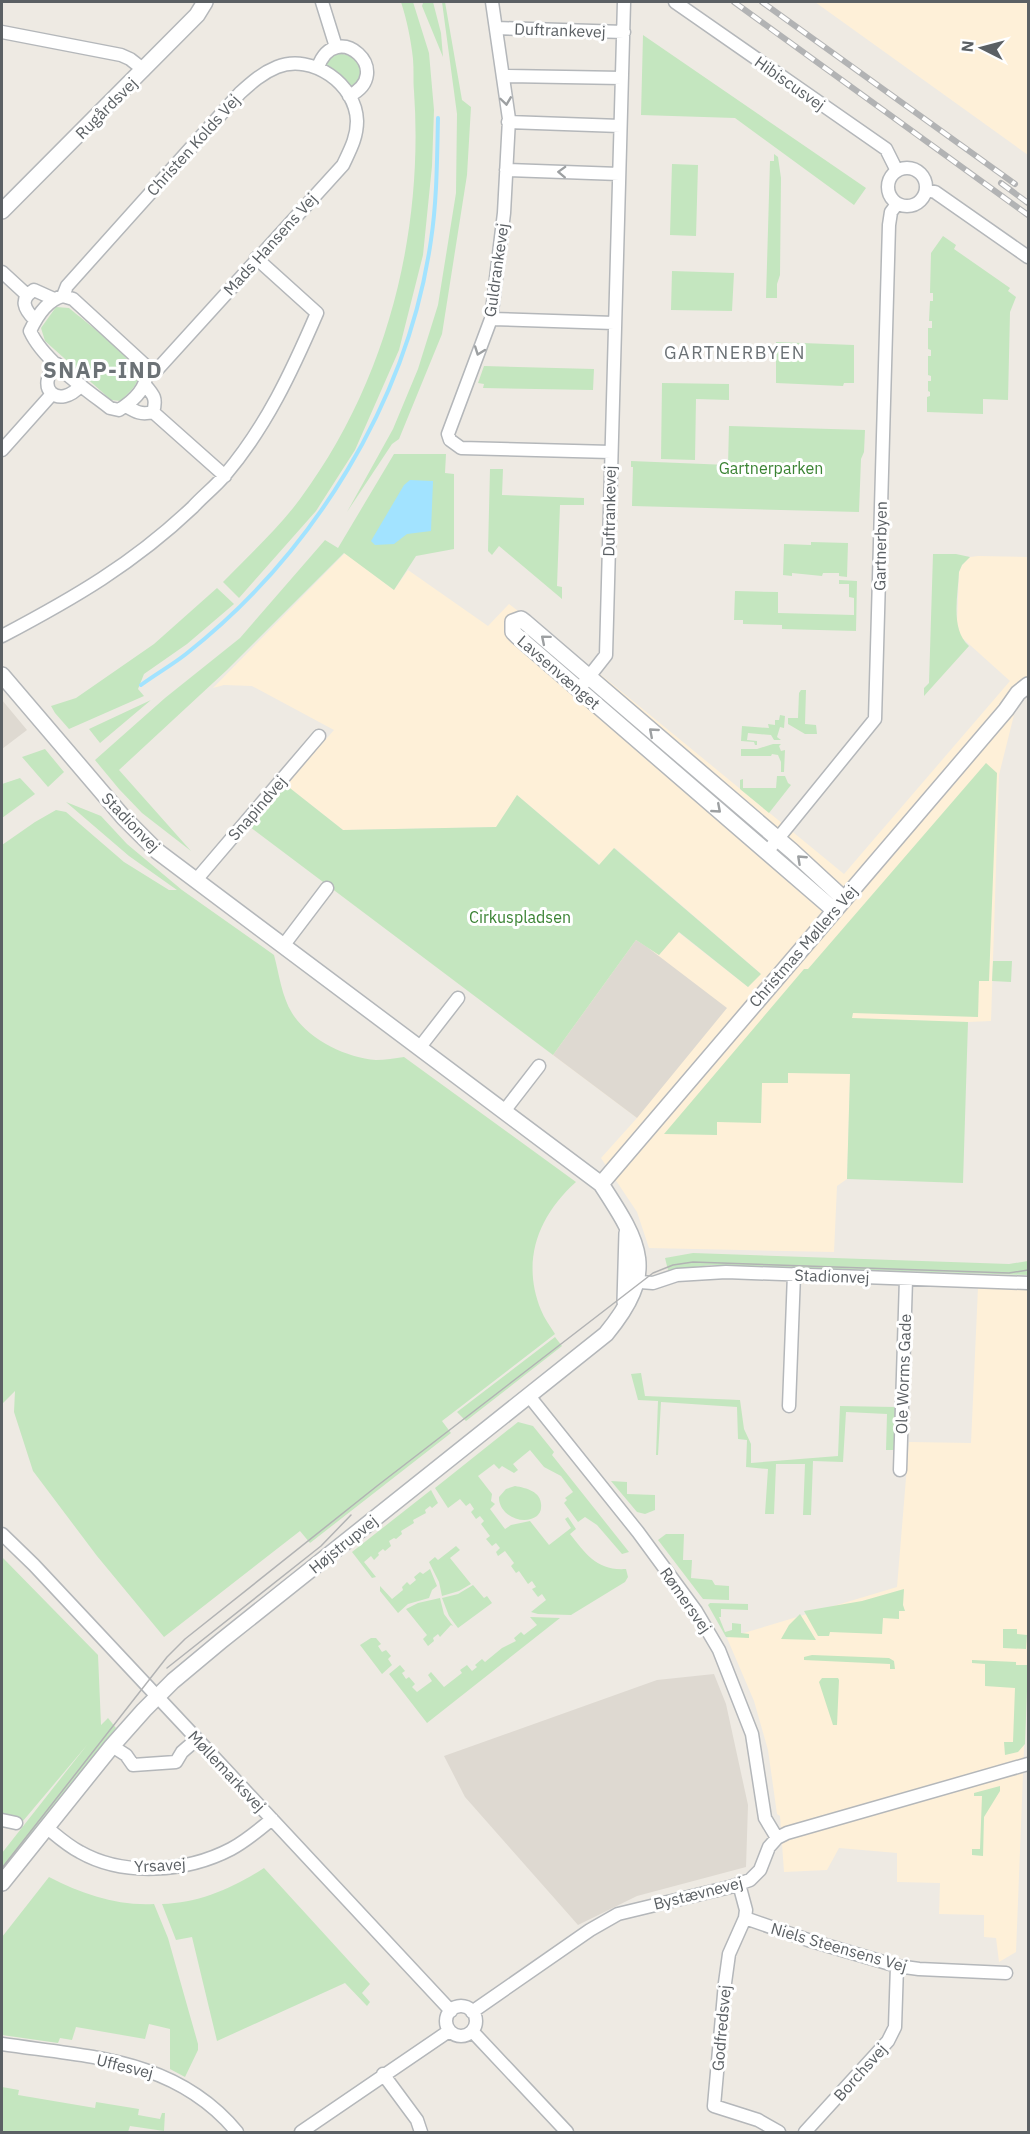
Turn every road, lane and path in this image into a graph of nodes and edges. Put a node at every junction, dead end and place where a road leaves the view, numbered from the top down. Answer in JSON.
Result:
{"nodes":[{"id":1,"x":205,"y":2,"type":"edge"},
{"id":2,"x":322,"y":2,"type":"edge"},
{"id":3,"x":492,"y":2,"type":"edge"},
{"id":4,"x":624,"y":2,"type":"edge"},
{"id":5,"x":675,"y":2,"type":"edge"},
{"id":6,"x":496,"y":28,"type":"junction"},
{"id":7,"x":2,"y":32,"type":"edge"},
{"id":8,"x":624,"y":32,"type":"junction"},
{"id":9,"x":336,"y":47,"type":"junction"},
{"id":10,"x":318,"y":67,"type":"junction"},
{"id":11,"x":144,"y":70,"type":"junction"},
{"id":12,"x":503,"y":76,"type":"junction"},
{"id":13,"x":622,"y":78,"type":"junction"},
{"id":14,"x":349,"y":96,"type":"junction"},
{"id":15,"x":508,"y":122,"type":"junction"},
{"id":16,"x":620,"y":126,"type":"junction"},
{"id":17,"x":506,"y":170,"type":"junction"},
{"id":18,"x":897,"y":171,"type":"junction"},
{"id":19,"x":619,"y":174,"type":"junction"},
{"id":20,"x":926,"y":190,"type":"junction"},
{"id":21,"x":897,"y":204,"type":"junction"},
{"id":22,"x":2,"y":211,"type":"edge"},
{"id":23,"x":1029,"y":256,"type":"edge"},
{"id":24,"x":256,"y":258,"type":"junction"},
{"id":25,"x":2,"y":272,"type":"edge"},
{"id":26,"x":27,"y":295,"type":"junction"},
{"id":27,"x":58,"y":297,"type":"junction"},
{"id":28,"x":35,"y":320,"type":"junction"},
{"id":29,"x":490,"y":320,"type":"junction"},
{"id":30,"x":614,"y":323,"type":"junction"},
{"id":31,"x":57,"y":364,"type":"junction"},
{"id":32,"x":146,"y":380,"type":"junction"},
{"id":33,"x":81,"y":385,"type":"junction"},
{"id":34,"x":52,"y":394,"type":"junction"},
{"id":35,"x":126,"y":406,"type":"junction"},
{"id":36,"x":153,"y":412,"type":"junction"},
{"id":37,"x":2,"y":450,"type":"edge"},
{"id":38,"x":611,"y":452,"type":"junction"},
{"id":39,"x":225,"y":476,"type":"junction"},
{"id":40,"x":2,"y":636,"type":"edge"},
{"id":41,"x":2,"y":675,"type":"edge"},
{"id":42,"x":589,"y":677,"type":"junction"},
{"id":43,"x":1029,"y":685,"type":"edge"},
{"id":44,"x":579,"y":690,"type":"junction"},
{"id":45,"x":1029,"y":698,"type":"edge"},
{"id":46,"x":1006,"y":710,"type":"junction"},
{"id":47,"x":318,"y":736,"type":"dead end"},
{"id":48,"x":683,"y":757,"type":"junction"},
{"id":49,"x":672,"y":771,"type":"junction"},
{"id":50,"x":777,"y":838,"type":"junction"},
{"id":51,"x":767,"y":852,"type":"junction"},
{"id":52,"x":196,"y":880,"type":"junction"},
{"id":53,"x":327,"y":888,"type":"dead end"},
{"id":54,"x":839,"y":905,"type":"junction"},
{"id":55,"x":284,"y":946,"type":"junction"},
{"id":56,"x":458,"y":998,"type":"dead end"},
{"id":57,"x":420,"y":1047,"type":"junction"},
{"id":58,"x":539,"y":1066,"type":"dead end"},
{"id":59,"x":505,"y":1110,"type":"junction"},
{"id":60,"x":601,"y":1184,"type":"junction"},
{"id":61,"x":794,"y":1274,"type":"junction"},
{"id":62,"x":906,"y":1279,"type":"junction"},
{"id":63,"x":632,"y":1281,"type":"junction"},
{"id":64,"x":1029,"y":1283,"type":"edge"},
{"id":65,"x":584,"y":1353,"type":"joint"},
{"id":66,"x":529,"y":1396,"type":"junction"},
{"id":67,"x":789,"y":1406,"type":"dead end"},
{"id":68,"x":900,"y":1470,"type":"dead end"},
{"id":69,"x":2,"y":1534,"type":"edge"},
{"id":70,"x":156,"y":1697,"type":"junction"},
{"id":71,"x":197,"y":1739,"type":"junction"},
{"id":72,"x":112,"y":1746,"type":"junction"},
{"id":73,"x":1029,"y":1764,"type":"edge"},
{"id":74,"x":272,"y":1819,"type":"junction"},
{"id":75,"x":2,"y":1820,"type":"edge"},
{"id":76,"x":16,"y":1823,"type":"dead end"},
{"id":77,"x":46,"y":1827,"type":"junction"},
{"id":78,"x":777,"y":1838,"type":"junction"},
{"id":79,"x":2,"y":1883,"type":"edge"},
{"id":80,"x":739,"y":1884,"type":"junction"},
{"id":81,"x":745,"y":1918,"type":"junction"},
{"id":82,"x":897,"y":1966,"type":"junction"},
{"id":83,"x":1006,"y":1973,"type":"dead end"},
{"id":84,"x":451,"y":2011,"type":"junction"},
{"id":85,"x":472,"y":2012,"type":"junction"},
{"id":86,"x":449,"y":2031,"type":"junction"},
{"id":87,"x":472,"y":2031,"type":"junction"},
{"id":88,"x":2,"y":2044,"type":"edge"},
{"id":89,"x":383,"y":2074,"type":"junction"},
{"id":90,"x":235,"y":2129,"type":"edge"},
{"id":91,"x":301,"y":2133,"type":"edge"},
{"id":92,"x":421,"y":2133,"type":"edge"},
{"id":93,"x":567,"y":2133,"type":"edge"},
{"id":94,"x":779,"y":2133,"type":"edge"},
{"id":95,"x":805,"y":2133,"type":"edge"}],
"edges":[{"from":1,"to":11,"type":"street","name":"Rugårdsvej"},
{"from":2,"to":9,"type":"street"},
{"from":3,"to":6,"type":"street","name":"Guldrankevej"},
{"from":4,"to":8,"type":"street","name":"Duftrankevej"},
{"from":5,"to":18,"type":"street","name":"Hibiscusvej"},
{"from":6,"to":8,"type":"street","name":"Duftrankevej"},
{"from":6,"to":12,"type":"street","name":"Guldrankevej"},
{"from":7,"to":11,"type":"street"},
{"from":8,"to":13,"type":"street","name":"Duftrankevej"},
{"from":9,"to":10,"type":"street"},
{"from":9,"to":14,"type":"street"},
{"from":10,"to":14,"type":"street"},
{"from":10,"to":27,"type":"street","name":"Christen Kolds Vej"},
{"from":11,"to":22,"type":"street","name":"Rugårdsvej"},
{"from":12,"to":13,"type":"street"},
{"from":12,"to":15,"type":"street","name":"Guldrankevej","one_way":true},
{"from":13,"to":16,"type":"street","name":"Duftrankevej"},
{"from":14,"to":24,"type":"street","name":"Mads Hansens Vej"},
{"from":15,"to":16,"type":"street"},
{"from":15,"to":17,"type":"street","name":"Guldrankevej"},
{"from":16,"to":19,"type":"street","name":"Duftrankevej"},
{"from":19,"to":17,"type":"street","one_way":true},
{"from":17,"to":29,"type":"street","name":"Guldrankevej"},
{"from":18,"to":20,"type":"street"},
{"from":18,"to":21,"type":"street"},
{"from":19,"to":30,"type":"street","name":"Duftrankevej"},
{"from":20,"to":21,"type":"street"},
{"from":20,"to":23,"type":"street"},
{"from":21,"to":50,"type":"street","name":"Gartnerbyen"},
{"from":24,"to":32,"type":"street","name":"Mads Hansens Vej"},
{"from":24,"to":39,"type":"street"},
{"from":25,"to":26,"type":"street"},
{"from":26,"to":27,"type":"street"},
{"from":26,"to":28,"type":"street"},
{"from":27,"to":28,"type":"street","name":"Christen Kolds Vej"},
{"from":27,"to":32,"type":"street"},
{"from":28,"to":31,"type":"street"},
{"from":29,"to":30,"type":"street"},
{"from":29,"to":38,"type":"street","name":"Guldrankevej","one_way":true},
{"from":30,"to":38,"type":"street","name":"Duftrankevej"},
{"from":31,"to":33,"type":"street"},
{"from":31,"to":34,"type":"street"},
{"from":32,"to":35,"type":"street","name":"Mads Hansens Vej"},
{"from":32,"to":36,"type":"street"},
{"from":33,"to":34,"type":"street"},
{"from":33,"to":35,"type":"street"},
{"from":34,"to":37,"type":"street"},
{"from":35,"to":36,"type":"street"},
{"from":36,"to":39,"type":"street"},
{"from":38,"to":42,"type":"street","name":"Duftrankevej"},
{"from":39,"to":40,"type":"street"},
{"from":41,"to":52,"type":"street","name":"Stadionvej"},
{"from":42,"to":44,"type":"street","name":"Duftrankevej"},
{"from":42,"to":44,"type":"street","name":"Lavsenvænget","one_way":true},
{"from":48,"to":42,"type":"street","name":"Lavsenvænget","one_way":true},
{"from":43,"to":46,"type":"street","name":"Christmas Møllers Vej"},
{"from":44,"to":49,"type":"street","name":"Lavsenvænget"},
{"from":45,"to":46,"type":"street","name":"Christmas Møllers Vej"},
{"from":46,"to":54,"type":"street","name":"Christmas Møllers Vej"},
{"from":47,"to":52,"type":"street","name":"Snapindvej"},
{"from":48,"to":49,"type":"street"},
{"from":48,"to":50,"type":"street","name":"Lavsenvænget"},
{"from":49,"to":51,"type":"street","name":"Lavsenvænget","one_way":true},
{"from":50,"to":51,"type":"street","name":"Gartnerbyen"},
{"from":54,"to":50,"type":"street","name":"Lavsenvænget","one_way":true},
{"from":51,"to":54,"type":"street","name":"Lavsenvænget"},
{"from":52,"to":55,"type":"street","name":"Stadionvej"},
{"from":53,"to":55,"type":"street"},
{"from":54,"to":60,"type":"street","name":"Christmas Møllers Vej"},
{"from":55,"to":57,"type":"street","name":"Stadionvej"},
{"from":56,"to":57,"type":"street"},
{"from":57,"to":59,"type":"street","name":"Stadionvej"},
{"from":58,"to":59,"type":"street"},
{"from":59,"to":60,"type":"street","name":"Stadionvej"},
{"from":60,"to":63,"type":"street","name":"Stadionvej"},
{"from":61,"to":62,"type":"street","name":"Stadionvej"},
{"from":61,"to":63,"type":"street","name":"Stadionvej"},
{"from":61,"to":67,"type":"street"},
{"from":62,"to":64,"type":"street","name":"Stadionvej"},
{"from":62,"to":68,"type":"street","name":"Ole Worms Gade"},
{"from":63,"to":65,"type":"street","name":"Stadionvej"},
{"from":65,"to":66,"type":"street","name":"Højstrupvej"},
{"from":66,"to":70,"type":"street","name":"Højstrupvej"},
{"from":66,"to":78,"type":"street","name":"Rømersvej"},
{"from":69,"to":70,"type":"street","name":"Møllemarksvej"},
{"from":70,"to":71,"type":"street","name":"Møllemarksvej"},
{"from":70,"to":72,"type":"street","name":"Højstrupvej"},
{"from":71,"to":72,"type":"street"},
{"from":71,"to":74,"type":"street","name":"Møllemarksvej"},
{"from":72,"to":77,"type":"street","name":"Højstrupvej"},
{"from":73,"to":78,"type":"street"},
{"from":74,"to":77,"type":"street","name":"Yrsavej"},
{"from":74,"to":84,"type":"street","name":"Møllemarksvej"},
{"from":75,"to":76,"type":"street"},
{"from":77,"to":79,"type":"street","name":"Højstrupvej"},
{"from":78,"to":80,"type":"street","name":"Bystævnevej"},
{"from":80,"to":81,"type":"street"},
{"from":80,"to":85,"type":"street","name":"Bystævnevej"},
{"from":81,"to":82,"type":"street","name":"Niels Steensens Vej"},
{"from":81,"to":94,"type":"street","name":"Godfredsvej"},
{"from":82,"to":83,"type":"street","name":"Niels Steensens Vej"},
{"from":82,"to":95,"type":"street","name":"Borchsvej"},
{"from":84,"to":85,"type":"street"},
{"from":84,"to":86,"type":"street"},
{"from":85,"to":87,"type":"street"},
{"from":86,"to":87,"type":"street"},
{"from":86,"to":89,"type":"street"},
{"from":87,"to":93,"type":"street"},
{"from":88,"to":90,"type":"street","name":"Uffesvej"},
{"from":89,"to":91,"type":"street"},
{"from":89,"to":92,"type":"street"}]}
